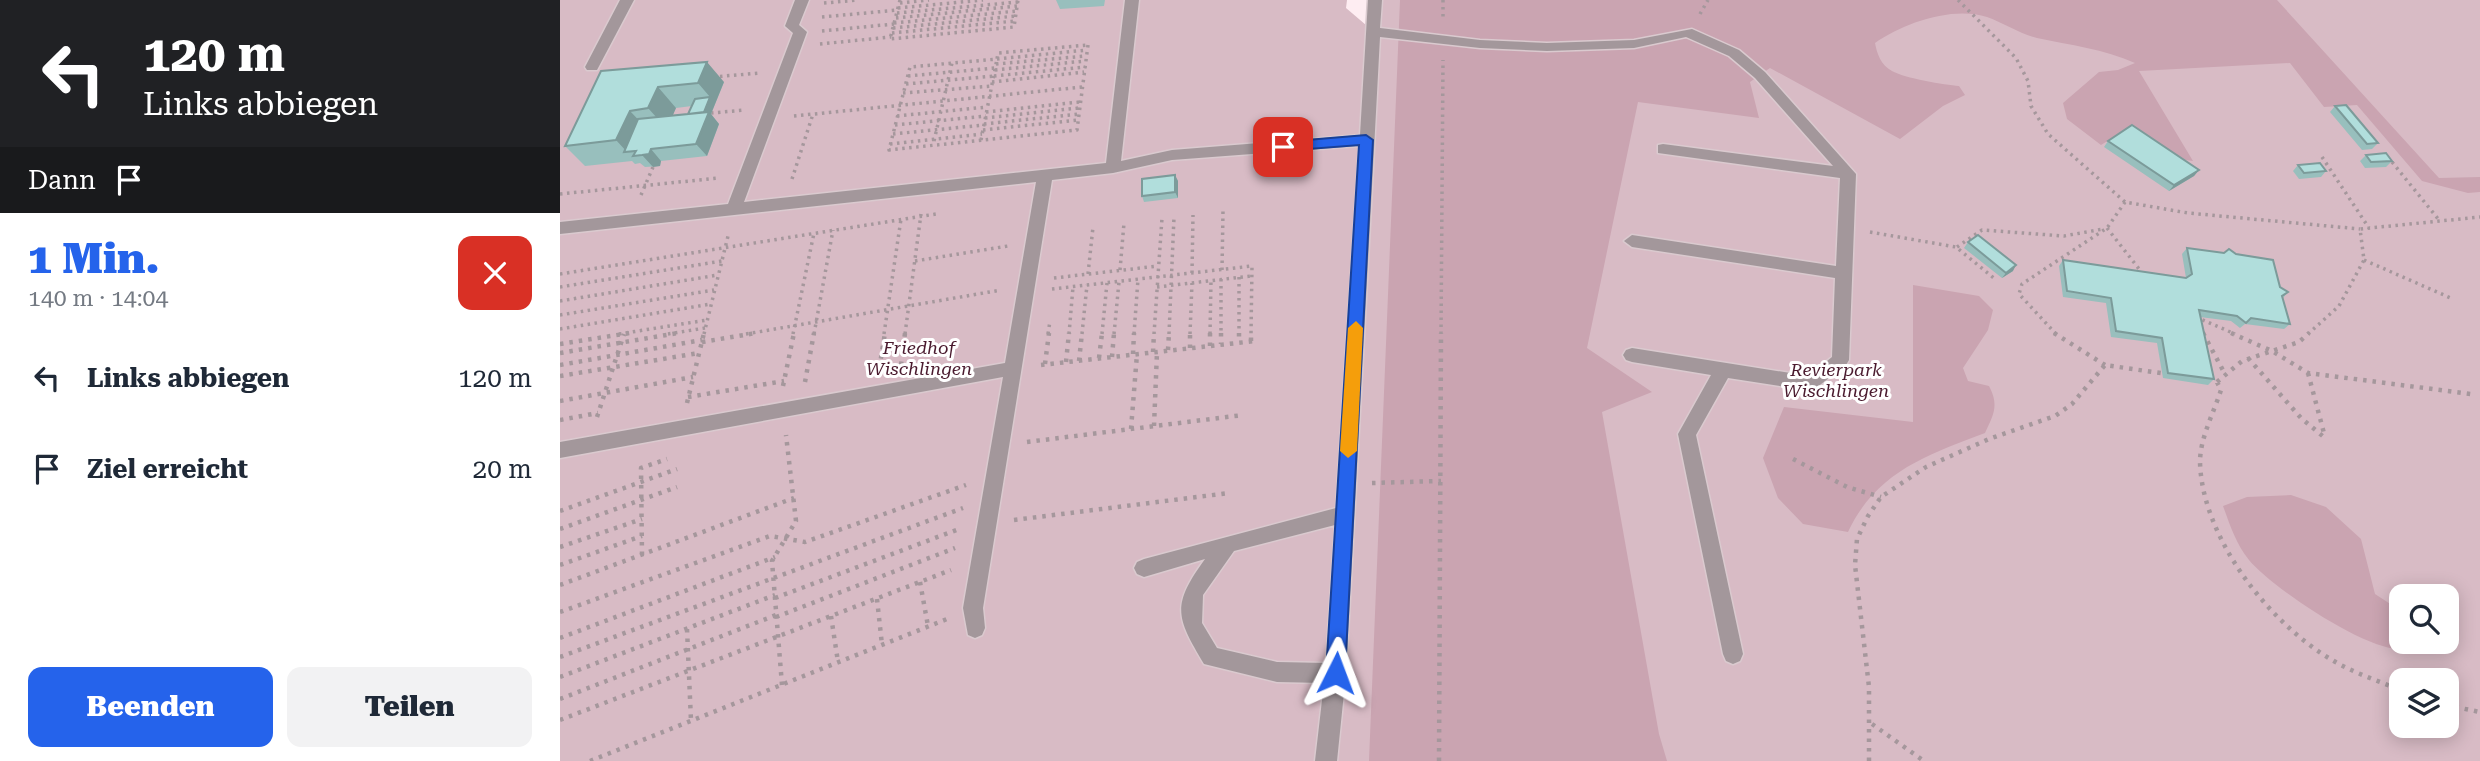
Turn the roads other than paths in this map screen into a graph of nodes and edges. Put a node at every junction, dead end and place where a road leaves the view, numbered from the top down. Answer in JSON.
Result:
{"nodes":[{"id":1,"x":627,"y":0,"type":"edge"},
{"id":2,"x":1132,"y":0,"type":"edge"},
{"id":3,"x":1375,"y":0,"type":"edge"},
{"id":4,"x":798,"y":21,"type":"edge"},
{"id":5,"x":1373,"y":32,"type":"junction"},
{"id":6,"x":592,"y":67,"type":"dead end"},
{"id":7,"x":1366,"y":140,"type":"junction"},
{"id":8,"x":1663,"y":149,"type":"dead end"},
{"id":9,"x":1114,"y":168,"type":"junction"},
{"id":10,"x":1848,"y":174,"type":"junction"},
{"id":11,"x":1045,"y":176,"type":"junction"},
{"id":12,"x":734,"y":208,"type":"junction"},
{"id":13,"x":560,"y":228,"type":"edge"},
{"id":14,"x":1632,"y":241,"type":"dead end"},
{"id":15,"x":1844,"y":273,"type":"junction"},
{"id":16,"x":1632,"y":355,"type":"dead end"},
{"id":17,"x":1015,"y":368,"type":"junction"},
{"id":18,"x":1723,"y":370,"type":"junction"},
{"id":19,"x":560,"y":450,"type":"edge"},
{"id":20,"x":1345,"y":514,"type":"junction"},
{"id":21,"x":1228,"y":544,"type":"junction"},
{"id":22,"x":1144,"y":568,"type":"dead end"},
{"id":23,"x":974,"y":618,"type":"road end"},
{"id":24,"x":1733,"y":654,"type":"dead end"},
{"id":25,"x":1336,"y":673,"type":"junction"},
{"id":26,"x":1326,"y":761,"type":"edge"}],
"edges":[{"from":1,"to":6,"type":"street"},
{"from":2,"to":9,"type":"street"},
{"from":3,"to":5,"type":"street"},
{"from":4,"to":12,"type":"street"},
{"from":5,"to":7,"type":"street"},
{"from":5,"to":10,"type":"street"},
{"from":7,"to":9,"type":"street"},
{"from":7,"to":20,"type":"street"},
{"from":8,"to":10,"type":"street"},
{"from":9,"to":11,"type":"street"},
{"from":10,"to":15,"type":"street"},
{"from":11,"to":12,"type":"street"},
{"from":11,"to":17,"type":"street"},
{"from":12,"to":13,"type":"street"},
{"from":14,"to":15,"type":"street"},
{"from":15,"to":18,"type":"street"},
{"from":16,"to":18,"type":"street"},
{"from":17,"to":19,"type":"street"},
{"from":17,"to":23,"type":"street"},
{"from":18,"to":24,"type":"street"},
{"from":20,"to":21,"type":"street"},
{"from":20,"to":25,"type":"street"},
{"from":21,"to":22,"type":"street"},
{"from":21,"to":25,"type":"street"},
{"from":25,"to":26,"type":"street"}]}
